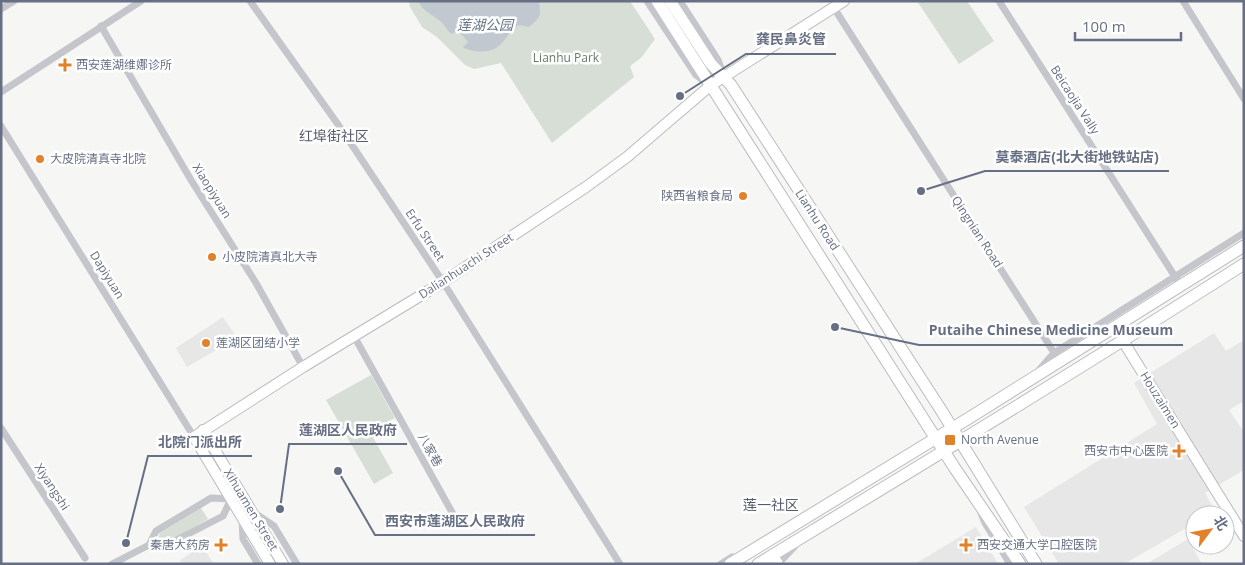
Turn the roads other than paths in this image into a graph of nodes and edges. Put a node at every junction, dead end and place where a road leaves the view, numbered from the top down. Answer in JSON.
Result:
{"nodes":[{"id":1,"x":14,"y":1,"type":"edge"},
{"id":2,"x":141,"y":1,"type":"edge"},
{"id":3,"x":250,"y":1,"type":"edge"},
{"id":4,"x":648,"y":1,"type":"edge"},
{"id":5,"x":657,"y":1,"type":"edge"},
{"id":6,"x":670,"y":1,"type":"edge"},
{"id":7,"x":680,"y":1,"type":"edge"},
{"id":8,"x":844,"y":1,"type":"edge"},
{"id":9,"x":999,"y":1,"type":"edge"},
{"id":10,"x":1183,"y":1,"type":"edge"},
{"id":11,"x":832,"y":5,"type":"edge"},
{"id":12,"x":1,"y":9,"type":"edge"},
{"id":13,"x":101,"y":26,"type":"junction"},
{"id":14,"x":724,"y":77,"type":"junction"},
{"id":15,"x":711,"y":85,"type":"junction"},
{"id":16,"x":1,"y":92,"type":"edge"},
{"id":17,"x":1244,"y":99,"type":"edge"},
{"id":18,"x":1,"y":126,"type":"edge"},
{"id":19,"x":1244,"y":233,"type":"edge"},
{"id":20,"x":1244,"y":246,"type":"edge"},
{"id":21,"x":1244,"y":264,"type":"edge"},
{"id":22,"x":1178,"y":281,"type":"junction"},
{"id":23,"x":443,"y":282,"type":"junction"},
{"id":24,"x":354,"y":336,"type":"junction"},
{"id":25,"x":1123,"y":341,"type":"junction"},
{"id":26,"x":1057,"y":357,"type":"junction"},
{"id":27,"x":303,"y":367,"type":"junction"},
{"id":28,"x":1,"y":428,"type":"edge"},
{"id":29,"x":952,"y":428,"type":"junction"},
{"id":30,"x":203,"y":430,"type":"junction"},
{"id":31,"x":194,"y":436,"type":"junction"},
{"id":32,"x":936,"y":438,"type":"junction"},
{"id":33,"x":960,"y":442,"type":"junction"},
{"id":34,"x":944,"y":451,"type":"junction"},
{"id":35,"x":975,"y":496,"type":"junction"},
{"id":36,"x":231,"y":499,"type":"junction"},
{"id":37,"x":252,"y":511,"type":"junction"},
{"id":38,"x":242,"y":516,"type":"junction"},
{"id":39,"x":458,"y":523,"type":"dead end"},
{"id":40,"x":783,"y":531,"type":"junction"},
{"id":41,"x":1244,"y":536,"type":"edge"},
{"id":42,"x":149,"y":545,"type":"junction"},
{"id":43,"x":85,"y":558,"type":"dead end"},
{"id":44,"x":777,"y":561,"type":"edge"},
{"id":45,"x":112,"y":564,"type":"edge"},
{"id":46,"x":258,"y":564,"type":"edge"},
{"id":47,"x":270,"y":564,"type":"edge"},
{"id":48,"x":284,"y":564,"type":"edge"},
{"id":49,"x":297,"y":564,"type":"edge"},
{"id":50,"x":620,"y":564,"type":"edge"},
{"id":51,"x":721,"y":564,"type":"edge"},
{"id":52,"x":730,"y":564,"type":"edge"},
{"id":53,"x":758,"y":564,"type":"edge"},
{"id":54,"x":1010,"y":564,"type":"edge"},
{"id":55,"x":1020,"y":564,"type":"edge"},
{"id":56,"x":1036,"y":564,"type":"edge"}],
"edges":[{"from":1,"to":12,"type":"street"},
{"from":2,"to":13,"type":"street"},
{"from":3,"to":23,"type":"street","name":"Erfu Street"},
{"from":4,"to":15,"type":"street"},
{"from":5,"to":15,"type":"main road","name":"Lianhu Road"},
{"from":6,"to":14,"type":"main road","name":"Lianhu Road"},
{"from":7,"to":14,"type":"street"},
{"from":8,"to":11,"type":"street","name":"Dalianhuachi Street"},
{"from":9,"to":22,"type":"street","name":"Beicaojia Vally"},
{"from":10,"to":17,"type":"street"},
{"from":11,"to":14,"type":"street","name":"Dalianhuachi Street"},
{"from":11,"to":26,"type":"street","name":"Qingnian Road"},
{"from":13,"to":16,"type":"street"},
{"from":13,"to":27,"type":"street","name":"Xiaopiyuan"},
{"from":14,"to":15,"type":"street","name":"Dalianhuachi Street"},
{"from":14,"to":29,"type":"main road","name":"Lianhu Road"},
{"from":15,"to":23,"type":"street","name":"Dalianhuachi Street"},
{"from":15,"to":32,"type":"main road","name":"Lianhu Road"},
{"from":18,"to":31,"type":"street","name":"Dapiyuan"},
{"from":19,"to":22,"type":"street"},
{"from":20,"to":22,"type":"main road"},
{"from":21,"to":25,"type":"main road"},
{"from":22,"to":26,"type":"main road"},
{"from":23,"to":24,"type":"street","name":"Dalianhuachi Street"},
{"from":23,"to":50,"type":"street","name":"Erfu Street"},
{"from":24,"to":27,"type":"street","name":"Dalianhuachi Street"},
{"from":24,"to":39,"type":"street","name":"八家巷"},
{"from":25,"to":33,"type":"main road"},
{"from":25,"to":41,"type":"street","name":"Houzaimen"},
{"from":26,"to":29,"type":"main road"},
{"from":27,"to":30,"type":"street","name":"Dalianhuachi Street"},
{"from":28,"to":43,"type":"street","name":"Xiyangshi"},
{"from":29,"to":32,"type":"main road"},
{"from":29,"to":33,"type":"main road","name":"Lianhu Road"},
{"from":30,"to":31,"type":"street","name":"Dalianhuachi Street"},
{"from":30,"to":37,"type":"street","name":"Xihuamen Street"},
{"from":31,"to":36,"type":"street","name":"Xihuamen Street"},
{"from":32,"to":34,"type":"main road","name":"Lianhu Road"},
{"from":32,"to":40,"type":"main road"},
{"from":33,"to":34,"type":"main road"},
{"from":33,"to":56,"type":"main road","name":"Lianhu Road"},
{"from":34,"to":35,"type":"main road","name":"Lianhu Road"},
{"from":34,"to":44,"type":"main road"},
{"from":35,"to":54,"type":"street"},
{"from":35,"to":55,"type":"main road","name":"Lianhu Road"},
{"from":36,"to":38,"type":"street","name":"Xihuamen Street"},
{"from":36,"to":42,"type":"street"},
{"from":36,"to":42,"type":"street"},
{"from":37,"to":48,"type":"street","name":"Xihuamen Street"},
{"from":37,"to":49,"type":"street"},
{"from":38,"to":46,"type":"street"},
{"from":38,"to":47,"type":"street","name":"Xihuamen Street"},
{"from":40,"to":51,"type":"street"},
{"from":40,"to":52,"type":"main road"},
{"from":42,"to":45,"type":"street"},
{"from":44,"to":53,"type":"main road"}]}
